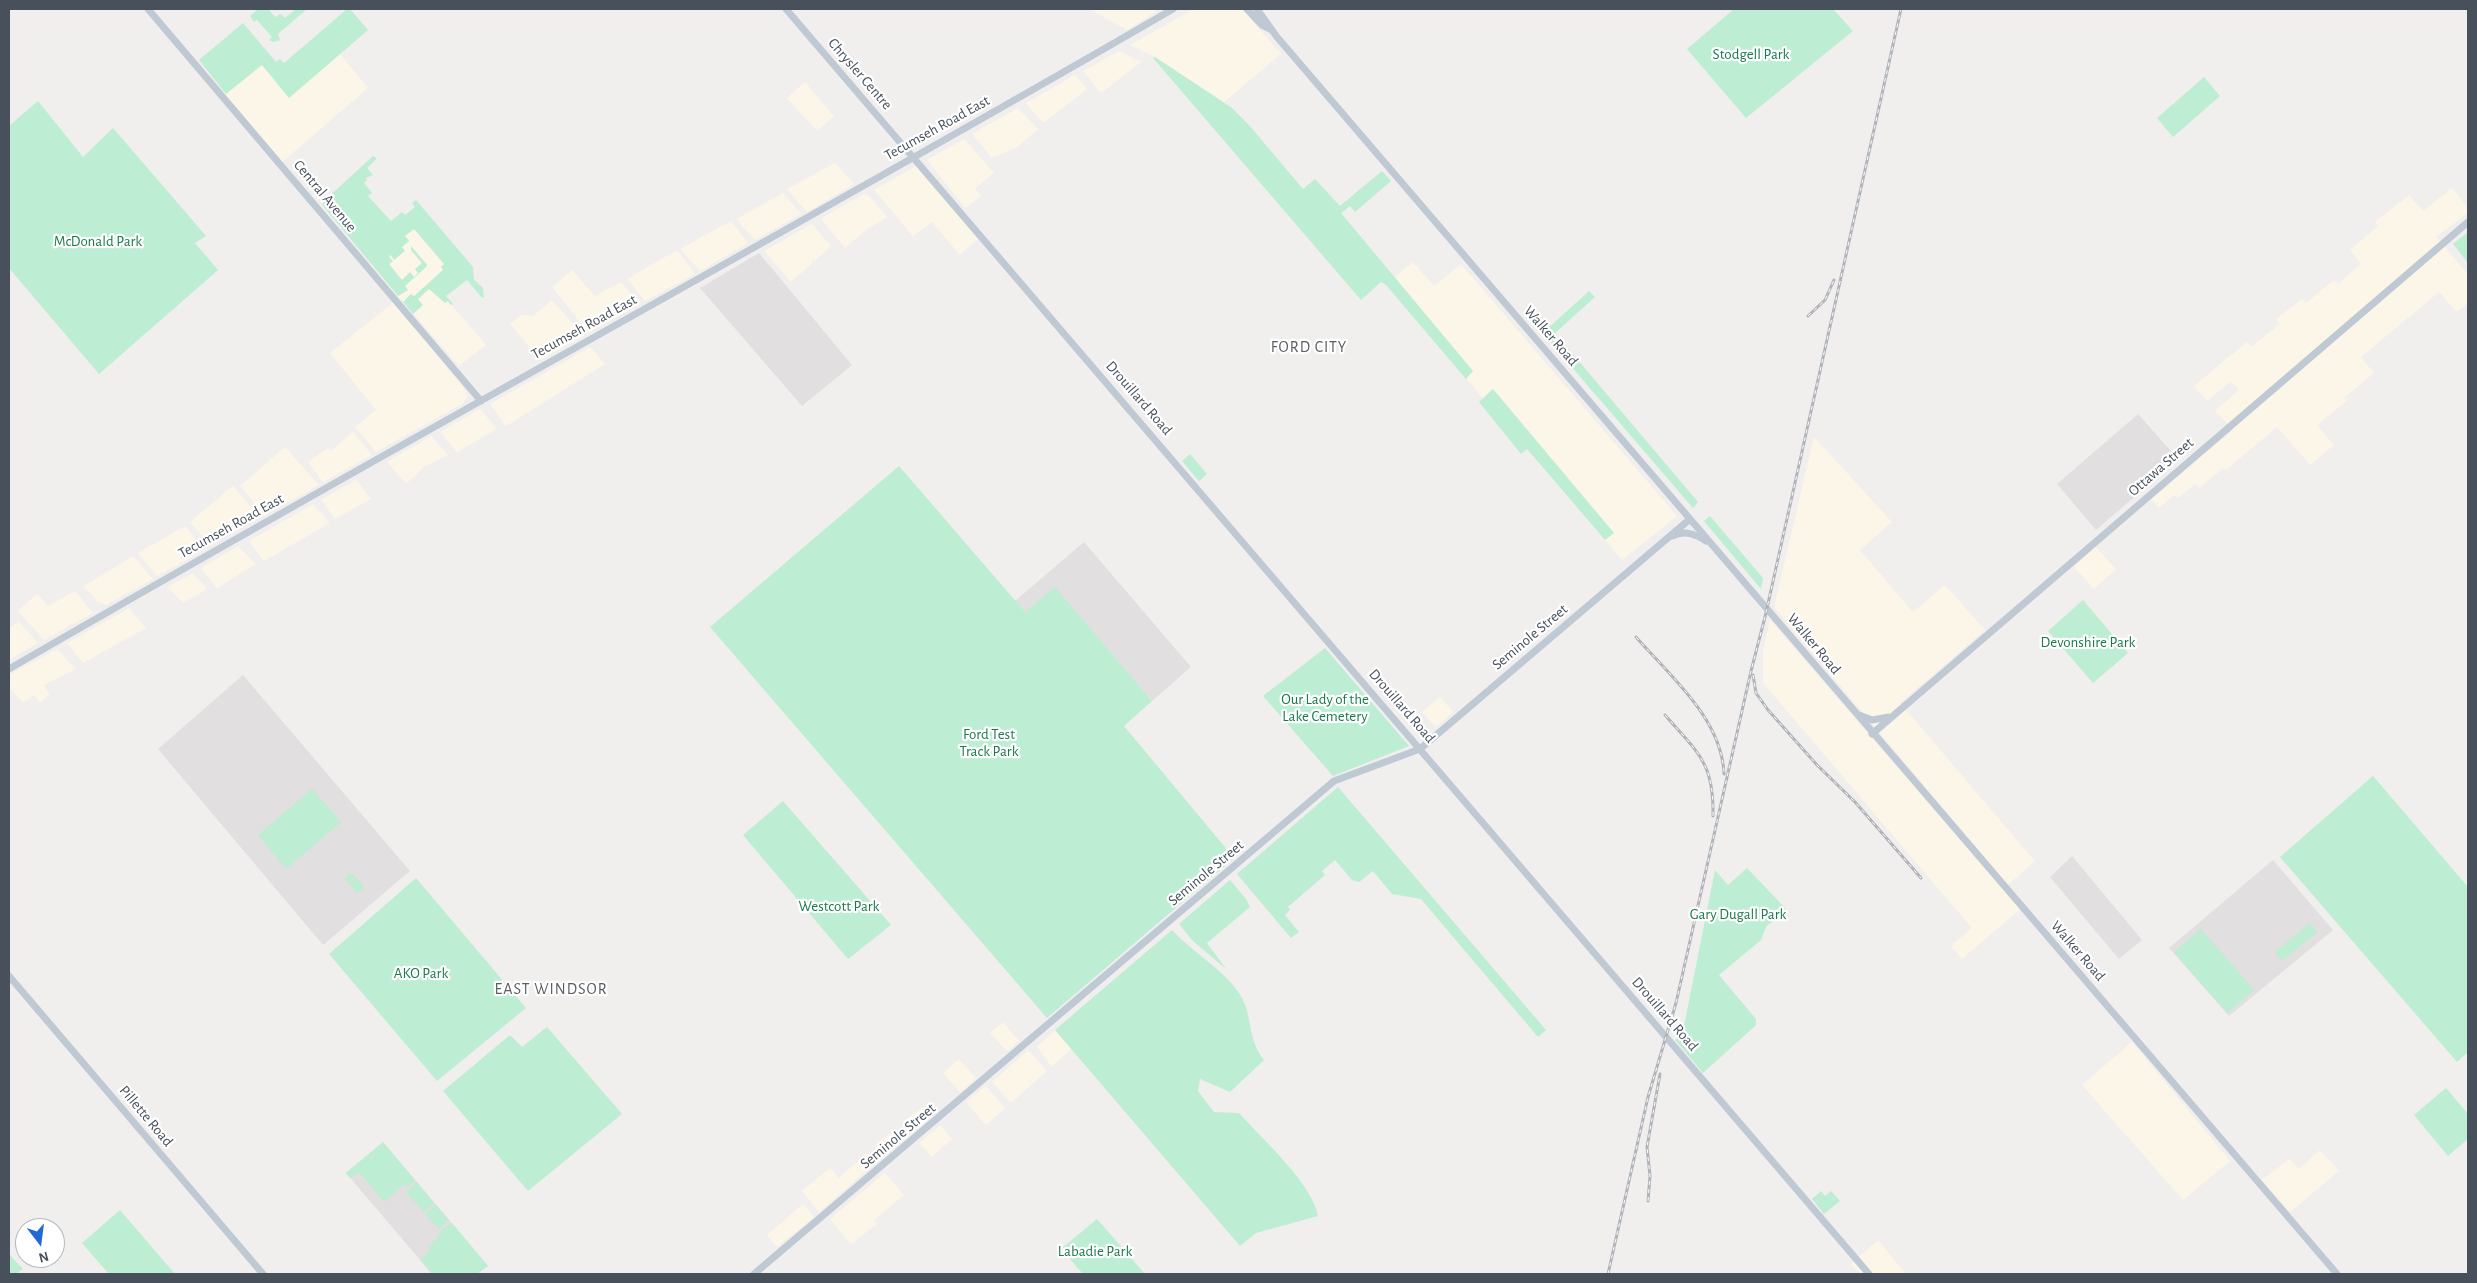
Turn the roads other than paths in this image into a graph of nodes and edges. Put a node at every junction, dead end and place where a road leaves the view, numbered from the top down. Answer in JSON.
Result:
{"nodes":[{"id":1,"x":148,"y":9,"type":"edge"},
{"id":2,"x":786,"y":9,"type":"edge"},
{"id":3,"x":1173,"y":9,"type":"edge"},
{"id":4,"x":1247,"y":9,"type":"edge"},
{"id":5,"x":1257,"y":9,"type":"edge"},
{"id":6,"x":1272,"y":30,"type":"junction"},
{"id":7,"x":913,"y":157,"type":"junction"},
{"id":8,"x":2468,"y":222,"type":"edge"},
{"id":9,"x":481,"y":401,"type":"junction"},
{"id":10,"x":1690,"y":518,"type":"junction"},
{"id":11,"x":1667,"y":539,"type":"junction"},
{"id":12,"x":1711,"y":544,"type":"junction"},
{"id":13,"x":9,"y":669,"type":"edge"},
{"id":14,"x":1856,"y":714,"type":"junction"},
{"id":15,"x":1894,"y":715,"type":"junction"},
{"id":16,"x":1872,"y":734,"type":"junction"},
{"id":17,"x":1420,"y":749,"type":"junction"},
{"id":18,"x":9,"y":976,"type":"edge"},
{"id":19,"x":263,"y":1274,"type":"edge"},
{"id":20,"x":754,"y":1274,"type":"edge"},
{"id":21,"x":1868,"y":1274,"type":"edge"},
{"id":22,"x":2337,"y":1274,"type":"edge"}],
"edges":[{"from":1,"to":9,"type":"street","name":"Central Avenue"},
{"from":2,"to":7,"type":"street","name":"Chrysler Centre"},
{"from":3,"to":7,"type":"street","name":"Tecumseh Road East"},
{"from":4,"to":6,"type":"street","name":"Walker Road"},
{"from":5,"to":6,"type":"street","name":"Walker Road"},
{"from":6,"to":10,"type":"street","name":"Walker Road"},
{"from":7,"to":9,"type":"street","name":"Tecumseh Road East"},
{"from":7,"to":17,"type":"street","name":"Drouillard Road"},
{"from":8,"to":15,"type":"street","name":"Ottawa Street"},
{"from":9,"to":13,"type":"street","name":"Tecumseh Road East"},
{"from":10,"to":11,"type":"street","name":"Seminole Street"},
{"from":10,"to":12,"type":"street","name":"Walker Road"},
{"from":11,"to":12,"type":"street"},
{"from":11,"to":17,"type":"street","name":"Seminole Street"},
{"from":12,"to":14,"type":"street","name":"Walker Road"},
{"from":14,"to":15,"type":"street"},
{"from":14,"to":16,"type":"street","name":"Walker Road"},
{"from":15,"to":16,"type":"street","name":"Ottawa Street"},
{"from":16,"to":22,"type":"street","name":"Walker Road"},
{"from":17,"to":20,"type":"street","name":"Seminole Street"},
{"from":17,"to":21,"type":"street","name":"Drouillard Road"},
{"from":18,"to":19,"type":"street","name":"Pillette Road"}]}
